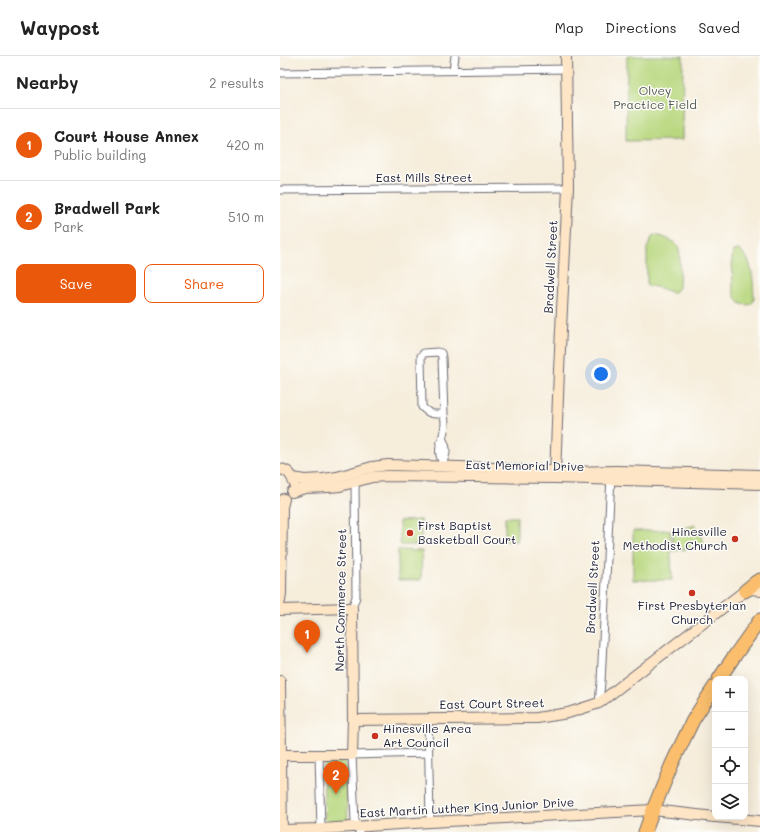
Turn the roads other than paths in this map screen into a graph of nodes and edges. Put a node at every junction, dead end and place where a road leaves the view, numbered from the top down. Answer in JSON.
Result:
{"nodes":[{"id":1,"x":455,"y":56,"type":"edge"},
{"id":2,"x":566,"y":56,"type":"edge"},
{"id":3,"x":566,"y":69,"type":"junction"},
{"id":4,"x":453,"y":70,"type":"junction"},
{"id":5,"x":280,"y":73,"type":"edge"},
{"id":6,"x":568,"y":188,"type":"junction"},
{"id":7,"x":280,"y":190,"type":"edge"},
{"id":8,"x":444,"y":414,"type":"junction"},
{"id":9,"x":442,"y":464,"type":"junction"},
{"id":10,"x":281,"y":466,"type":"edge"},
{"id":11,"x":556,"y":475,"type":"junction"},
{"id":12,"x":760,"y":475,"type":"edge"},
{"id":13,"x":611,"y":476,"type":"junction"},
{"id":14,"x":293,"y":478,"type":"junction"},
{"id":15,"x":355,"y":482,"type":"junction"},
{"id":16,"x":760,"y":484,"type":"edge"},
{"id":17,"x":292,"y":492,"type":"junction"},
{"id":18,"x":282,"y":499,"type":"edge"},
{"id":19,"x":760,"y":580,"type":"edge"},
{"id":20,"x":745,"y":591,"type":"junction"},
{"id":21,"x":760,"y":591,"type":"edge"},
{"id":22,"x":280,"y":601,"type":"edge"},
{"id":23,"x":352,"y":608,"type":"junction"},
{"id":24,"x":280,"y":610,"type":"edge"},
{"id":25,"x":760,"y":620,"type":"edge"},
{"id":26,"x":721,"y":676,"type":"edge"},
{"id":27,"x":280,"y":681,"type":"edge"},
{"id":28,"x":712,"y":691,"type":"edge"},
{"id":29,"x":599,"y":703,"type":"junction"},
{"id":30,"x":428,"y":718,"type":"junction"},
{"id":31,"x":353,"y":720,"type":"junction"},
{"id":32,"x":280,"y":723,"type":"edge"},
{"id":33,"x":428,"y":753,"type":"junction"},
{"id":34,"x":281,"y":755,"type":"junction"},
{"id":35,"x":319,"y":755,"type":"junction"},
{"id":36,"x":352,"y":755,"type":"junction"},
{"id":37,"x":653,"y":810,"type":"junction"},
{"id":38,"x":712,"y":817,"type":"edge"},
{"id":39,"x":748,"y":820,"type":"edge"},
{"id":40,"x":760,"y":821,"type":"edge"},
{"id":41,"x":430,"y":822,"type":"junction"},
{"id":42,"x":281,"y":830,"type":"edge"},
{"id":43,"x":322,"y":830,"type":"junction"},
{"id":44,"x":359,"y":830,"type":"edge"},
{"id":45,"x":645,"y":832,"type":"edge"}],
"edges":[{"from":1,"to":4,"type":"street"},
{"from":2,"to":3,"type":"street","name":"Bradwell Street"},
{"from":3,"to":4,"type":"street"},
{"from":3,"to":6,"type":"street","name":"Bradwell Street"},
{"from":4,"to":5,"type":"street"},
{"from":6,"to":7,"type":"street","name":"East Mills Street"},
{"from":6,"to":11,"type":"street","name":"Bradwell Street"},
{"from":8,"to":8,"type":"street"},
{"from":8,"to":9,"type":"street"},
{"from":9,"to":11,"type":"street","name":"East Memorial Drive"},
{"from":9,"to":14,"type":"street","name":"East Memorial Drive"},
{"from":10,"to":14,"type":"street"},
{"from":11,"to":13,"type":"street","name":"East Memorial Drive"},
{"from":11,"to":15,"type":"street","name":"East Memorial Drive"},
{"from":12,"to":13,"type":"street","name":"East Memorial Drive"},
{"from":13,"to":16,"type":"street","name":"East Memorial Drive"},
{"from":13,"to":29,"type":"street","name":"Bradwell Street"},
{"from":14,"to":17,"type":"street"},
{"from":15,"to":17,"type":"street","name":"East Memorial Drive"},
{"from":15,"to":23,"type":"street","name":"North Commerce Street"},
{"from":17,"to":18,"type":"street"},
{"from":18,"to":22,"type":"street"},
{"from":19,"to":20,"type":"highway"},
{"from":20,"to":21,"type":"street"},
{"from":20,"to":29,"type":"street","name":"East Court Street"},
{"from":23,"to":24,"type":"street"},
{"from":23,"to":31,"type":"street","name":"North Commerce Street"},
{"from":25,"to":26,"type":"highway"},
{"from":27,"to":32,"type":"street"},
{"from":28,"to":37,"type":"highway"},
{"from":29,"to":30,"type":"street","name":"East Court Street"},
{"from":30,"to":31,"type":"street","name":"East Court Street"},
{"from":30,"to":33,"type":"street"},
{"from":31,"to":36,"type":"street","name":"North Commerce Street"},
{"from":32,"to":34,"type":"street"},
{"from":33,"to":36,"type":"street"},
{"from":33,"to":41,"type":"street"},
{"from":34,"to":35,"type":"street"},
{"from":34,"to":42,"type":"street"},
{"from":35,"to":36,"type":"street"},
{"from":35,"to":43,"type":"street"},
{"from":36,"to":44,"type":"street"},
{"from":37,"to":38,"type":"street","name":"East Martin Luther King Junior Drive"},
{"from":37,"to":41,"type":"street","name":"East Martin Luther King Junior Drive"},
{"from":37,"to":45,"type":"highway"},
{"from":39,"to":40,"type":"street","name":"East Martin Luther King Junior Drive"},
{"from":41,"to":44,"type":"street","name":"East Martin Luther King Junior Drive"},
{"from":42,"to":43,"type":"street","name":"East Martin Luther King Junior Drive"},
{"from":43,"to":44,"type":"street","name":"East Martin Luther King Junior Drive"}]}
